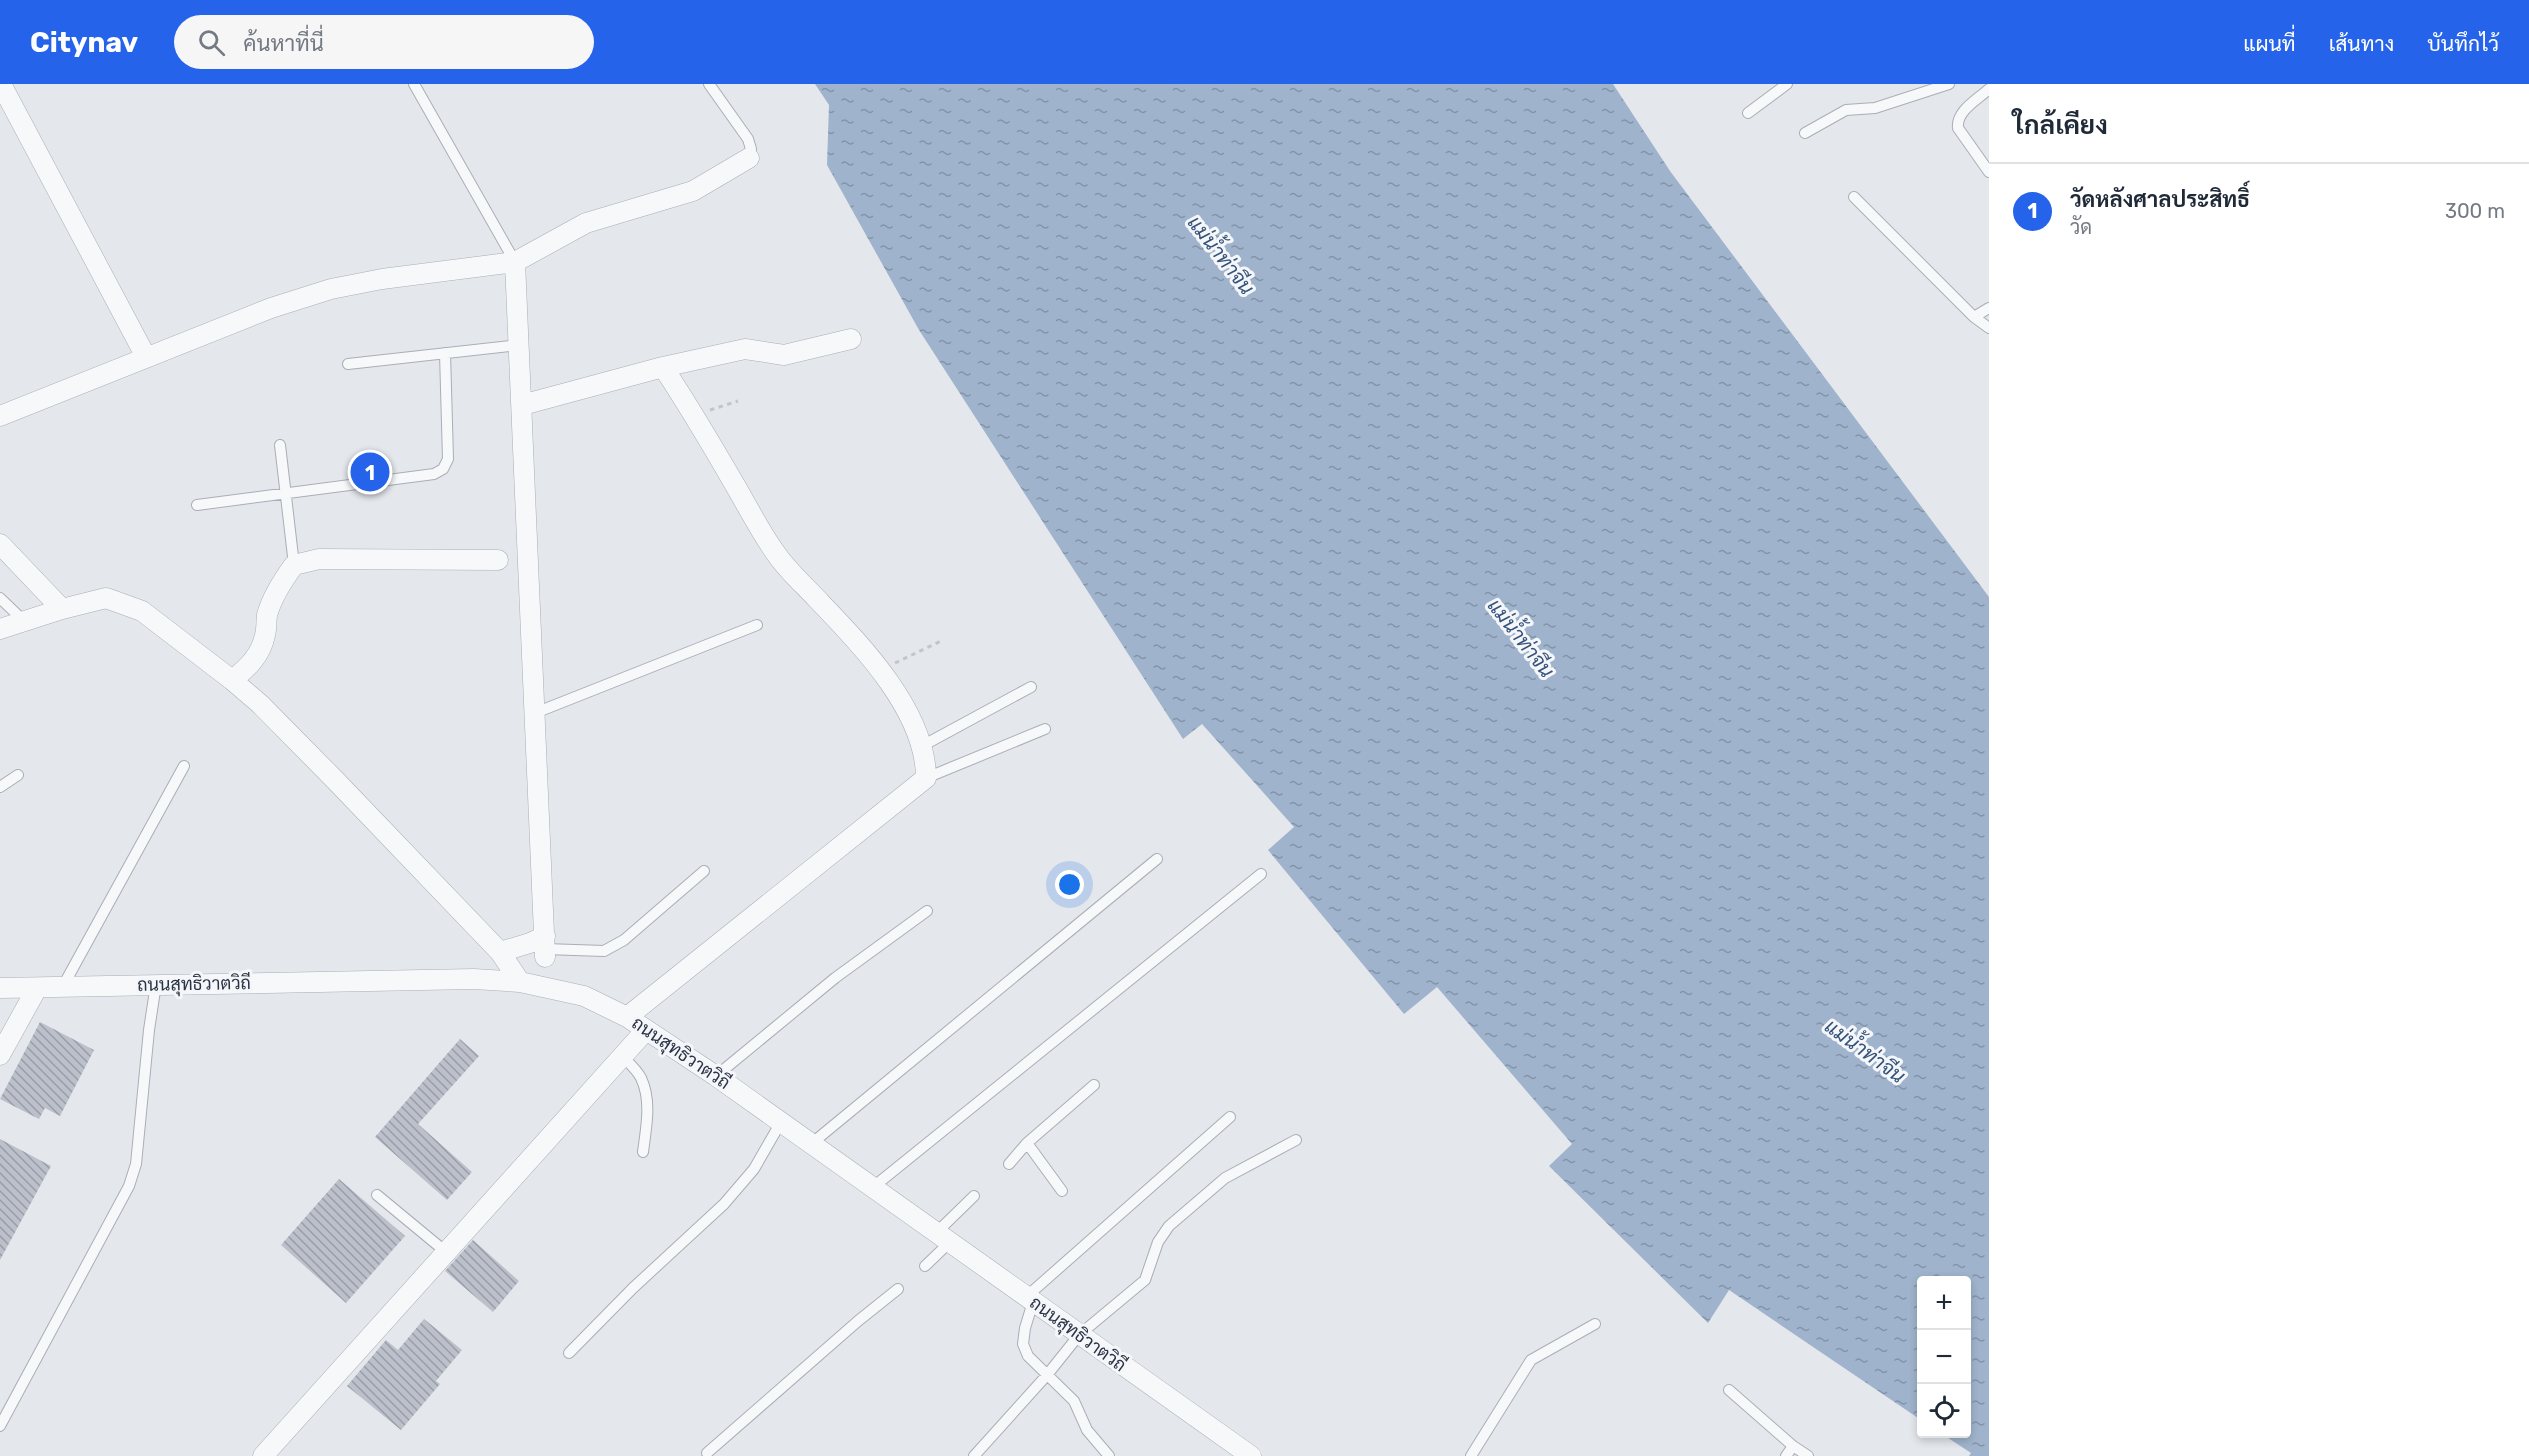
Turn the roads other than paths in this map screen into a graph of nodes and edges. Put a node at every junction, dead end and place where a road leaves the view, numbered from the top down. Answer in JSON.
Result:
{"nodes":[{"id":1,"x":1,"y":84,"type":"edge"},
{"id":2,"x":414,"y":84,"type":"edge"},
{"id":3,"x":710,"y":84,"type":"edge"},
{"id":4,"x":1787,"y":84,"type":"edge"},
{"id":5,"x":1949,"y":84,"type":"edge"},
{"id":6,"x":1989,"y":89,"type":"edge"},
{"id":7,"x":1748,"y":113,"type":"dead end"},
{"id":8,"x":1805,"y":133,"type":"dead end"},
{"id":9,"x":749,"y":158,"type":"joint"},
{"id":10,"x":1989,"y":172,"type":"edge"},
{"id":11,"x":1854,"y":197,"type":"dead end"},
{"id":12,"x":515,"y":262,"type":"junction"},
{"id":13,"x":1989,"y":308,"type":"edge"},
{"id":14,"x":1974,"y":317,"type":"junction"},
{"id":15,"x":1989,"y":328,"type":"edge"},
{"id":16,"x":851,"y":339,"type":"dead end"},
{"id":17,"x":519,"y":345,"type":"junction"},
{"id":18,"x":445,"y":353,"type":"junction"},
{"id":19,"x":146,"y":357,"type":"junction"},
{"id":20,"x":348,"y":364,"type":"dead end"},
{"id":21,"x":663,"y":368,"type":"junction"},
{"id":22,"x":522,"y":405,"type":"junction"},
{"id":23,"x":0,"y":416,"type":"edge"},
{"id":24,"x":280,"y":445,"type":"dead end"},
{"id":25,"x":286,"y":493,"type":"junction"},
{"id":26,"x":197,"y":506,"type":"dead end"},
{"id":27,"x":0,"y":544,"type":"edge"},
{"id":28,"x":528,"y":559,"type":"junction"},
{"id":29,"x":294,"y":565,"type":"junction"},
{"id":30,"x":0,"y":598,"type":"edge"},
{"id":31,"x":62,"y":609,"type":"junction"},
{"id":32,"x":24,"y":621,"type":"junction"},
{"id":33,"x":757,"y":625,"type":"dead end"},
{"id":34,"x":0,"y":629,"type":"edge"},
{"id":35,"x":232,"y":680,"type":"junction"},
{"id":36,"x":1031,"y":687,"type":"dead end"},
{"id":37,"x":535,"y":713,"type":"junction"},
{"id":38,"x":1045,"y":729,"type":"dead end"},
{"id":39,"x":922,"y":746,"type":"junction"},
{"id":40,"x":184,"y":766,"type":"dead end"},
{"id":41,"x":18,"y":775,"type":"dead end"},
{"id":42,"x":926,"y":778,"type":"junction"},
{"id":43,"x":0,"y":788,"type":"edge"},
{"id":44,"x":1157,"y":859,"type":"dead end"},
{"id":45,"x":704,"y":871,"type":"dead end"},
{"id":46,"x":1261,"y":874,"type":"dead end"},
{"id":47,"x":927,"y":911,"type":"dead end"},
{"id":48,"x":500,"y":952,"type":"junction"},
{"id":49,"x":545,"y":959,"type":"junction"},
{"id":50,"x":520,"y":982,"type":"junction"},
{"id":51,"x":156,"y":984,"type":"junction"},
{"id":52,"x":63,"y":986,"type":"junction"},
{"id":53,"x":0,"y":988,"type":"edge"},
{"id":54,"x":37,"y":988,"type":"junction"},
{"id":55,"x":627,"y":1017,"type":"junction"},
{"id":56,"x":646,"y":1030,"type":"junction"},
{"id":57,"x":0,"y":1055,"type":"edge"},
{"id":58,"x":623,"y":1056,"type":"junction"},
{"id":59,"x":716,"y":1076,"type":"junction"},
{"id":60,"x":1094,"y":1085,"type":"dead end"},
{"id":61,"x":1230,"y":1117,"type":"dead end"},
{"id":62,"x":782,"y":1122,"type":"junction"},
{"id":63,"x":1296,"y":1140,"type":"dead end"},
{"id":64,"x":1027,"y":1143,"type":"junction"},
{"id":65,"x":811,"y":1144,"type":"junction"},
{"id":66,"x":643,"y":1152,"type":"dead end"},
{"id":67,"x":1009,"y":1164,"type":"dead end"},
{"id":68,"x":872,"y":1188,"type":"junction"},
{"id":69,"x":1062,"y":1191,"type":"dead end"},
{"id":70,"x":376,"y":1194,"type":"dead end"},
{"id":71,"x":974,"y":1196,"type":"dead end"},
{"id":72,"x":943,"y":1238,"type":"junction"},
{"id":73,"x":446,"y":1251,"type":"junction"},
{"id":74,"x":925,"y":1266,"type":"dead end"},
{"id":75,"x":898,"y":1289,"type":"dead end"},
{"id":76,"x":1029,"y":1300,"type":"junction"},
{"id":77,"x":1595,"y":1324,"type":"dead end"},
{"id":78,"x":1079,"y":1335,"type":"junction"},
{"id":79,"x":569,"y":1353,"type":"dead end"},
{"id":80,"x":1047,"y":1375,"type":"junction"},
{"id":81,"x":1729,"y":1390,"type":"dead end"},
{"id":82,"x":0,"y":1426,"type":"edge"},
{"id":83,"x":1794,"y":1446,"type":"junction"},
{"id":84,"x":707,"y":1453,"type":"dead end"},
{"id":85,"x":263,"y":1456,"type":"edge"},
{"id":86,"x":974,"y":1456,"type":"edge"},
{"id":87,"x":1109,"y":1456,"type":"edge"},
{"id":88,"x":1251,"y":1456,"type":"edge"},
{"id":89,"x":1471,"y":1456,"type":"edge"},
{"id":90,"x":1786,"y":1456,"type":"edge"},
{"id":91,"x":1808,"y":1456,"type":"edge"}],
"edges":[{"from":1,"to":19,"type":"street"},
{"from":2,"to":12,"type":"lane"},
{"from":3,"to":9,"type":"lane"},
{"from":4,"to":7,"type":"lane"},
{"from":5,"to":8,"type":"lane"},
{"from":6,"to":10,"type":"lane"},
{"from":9,"to":12,"type":"street"},
{"from":11,"to":14,"type":"lane"},
{"from":12,"to":17,"type":"street"},
{"from":12,"to":19,"type":"street"},
{"from":13,"to":14,"type":"lane"},
{"from":14,"to":15,"type":"lane"},
{"from":16,"to":21,"type":"street"},
{"from":17,"to":18,"type":"lane"},
{"from":17,"to":22,"type":"street"},
{"from":18,"to":20,"type":"lane"},
{"from":18,"to":25,"type":"lane"},
{"from":19,"to":23,"type":"street"},
{"from":21,"to":22,"type":"street"},
{"from":21,"to":39,"type":"street"},
{"from":22,"to":28,"type":"street"},
{"from":24,"to":25,"type":"lane"},
{"from":25,"to":26,"type":"lane"},
{"from":25,"to":29,"type":"lane"},
{"from":27,"to":31,"type":"street"},
{"from":28,"to":29,"type":"street"},
{"from":28,"to":37,"type":"street"},
{"from":29,"to":35,"type":"street"},
{"from":30,"to":32,"type":"lane"},
{"from":31,"to":32,"type":"street"},
{"from":31,"to":35,"type":"street"},
{"from":32,"to":34,"type":"street"},
{"from":33,"to":37,"type":"lane"},
{"from":35,"to":48,"type":"street"},
{"from":36,"to":39,"type":"lane"},
{"from":37,"to":49,"type":"street"},
{"from":38,"to":42,"type":"lane"},
{"from":39,"to":42,"type":"street"},
{"from":40,"to":52,"type":"lane"},
{"from":41,"to":43,"type":"lane"},
{"from":42,"to":55,"type":"street"},
{"from":44,"to":65,"type":"lane"},
{"from":45,"to":49,"type":"lane"},
{"from":46,"to":68,"type":"lane"},
{"from":47,"to":59,"type":"lane"},
{"from":48,"to":49,"type":"street"},
{"from":48,"to":50,"type":"street"},
{"from":49,"to":50,"type":"street","name":"ถนนสุทธิวาตวิถี"},
{"from":49,"to":55,"type":"street","name":"ถนนสุทธิวาตวิถี"},
{"from":50,"to":51,"type":"street","name":"ถนนสุทธิวาตวิถี"},
{"from":51,"to":52,"type":"street","name":"ถนนสุทธิวาตวิถี"},
{"from":51,"to":82,"type":"lane"},
{"from":52,"to":54,"type":"street","name":"ถนนสุทธิวาตวิถี"},
{"from":53,"to":54,"type":"street","name":"ถนนสุทธิวาตวิถี"},
{"from":54,"to":57,"type":"street"},
{"from":55,"to":56,"type":"street","name":"ถนนสุทธิวาตวิถี"},
{"from":56,"to":58,"type":"street"},
{"from":56,"to":59,"type":"street","name":"ถนนสุทธิวาตวิถี"},
{"from":58,"to":66,"type":"lane"},
{"from":58,"to":73,"type":"street"},
{"from":59,"to":62,"type":"street","name":"ถนนสุทธิวาตวิถี"},
{"from":60,"to":64,"type":"lane"},
{"from":61,"to":76,"type":"lane"},
{"from":62,"to":65,"type":"street","name":"ถนนสุทธิวาตวิถี"},
{"from":62,"to":79,"type":"lane"},
{"from":63,"to":78,"type":"lane"},
{"from":64,"to":67,"type":"lane"},
{"from":64,"to":69,"type":"lane"},
{"from":65,"to":68,"type":"street","name":"ถนนสุทธิวาตวิถี"},
{"from":68,"to":72,"type":"street","name":"ถนนสุทธิวาตวิถี"},
{"from":70,"to":73,"type":"lane"},
{"from":71,"to":72,"type":"lane"},
{"from":72,"to":74,"type":"lane"},
{"from":72,"to":76,"type":"street","name":"ถนนสุทธิวาตวิถี"},
{"from":73,"to":85,"type":"street"},
{"from":75,"to":84,"type":"lane"},
{"from":76,"to":78,"type":"street","name":"ถนนสุทธิวาตวิถี"},
{"from":76,"to":80,"type":"lane"},
{"from":77,"to":89,"type":"lane"},
{"from":78,"to":80,"type":"lane"},
{"from":78,"to":88,"type":"street","name":"ถนนสุทธิวาตวิถี"},
{"from":80,"to":86,"type":"lane"},
{"from":80,"to":87,"type":"lane"},
{"from":81,"to":83,"type":"lane"},
{"from":83,"to":90,"type":"lane"},
{"from":83,"to":91,"type":"lane"}]}
